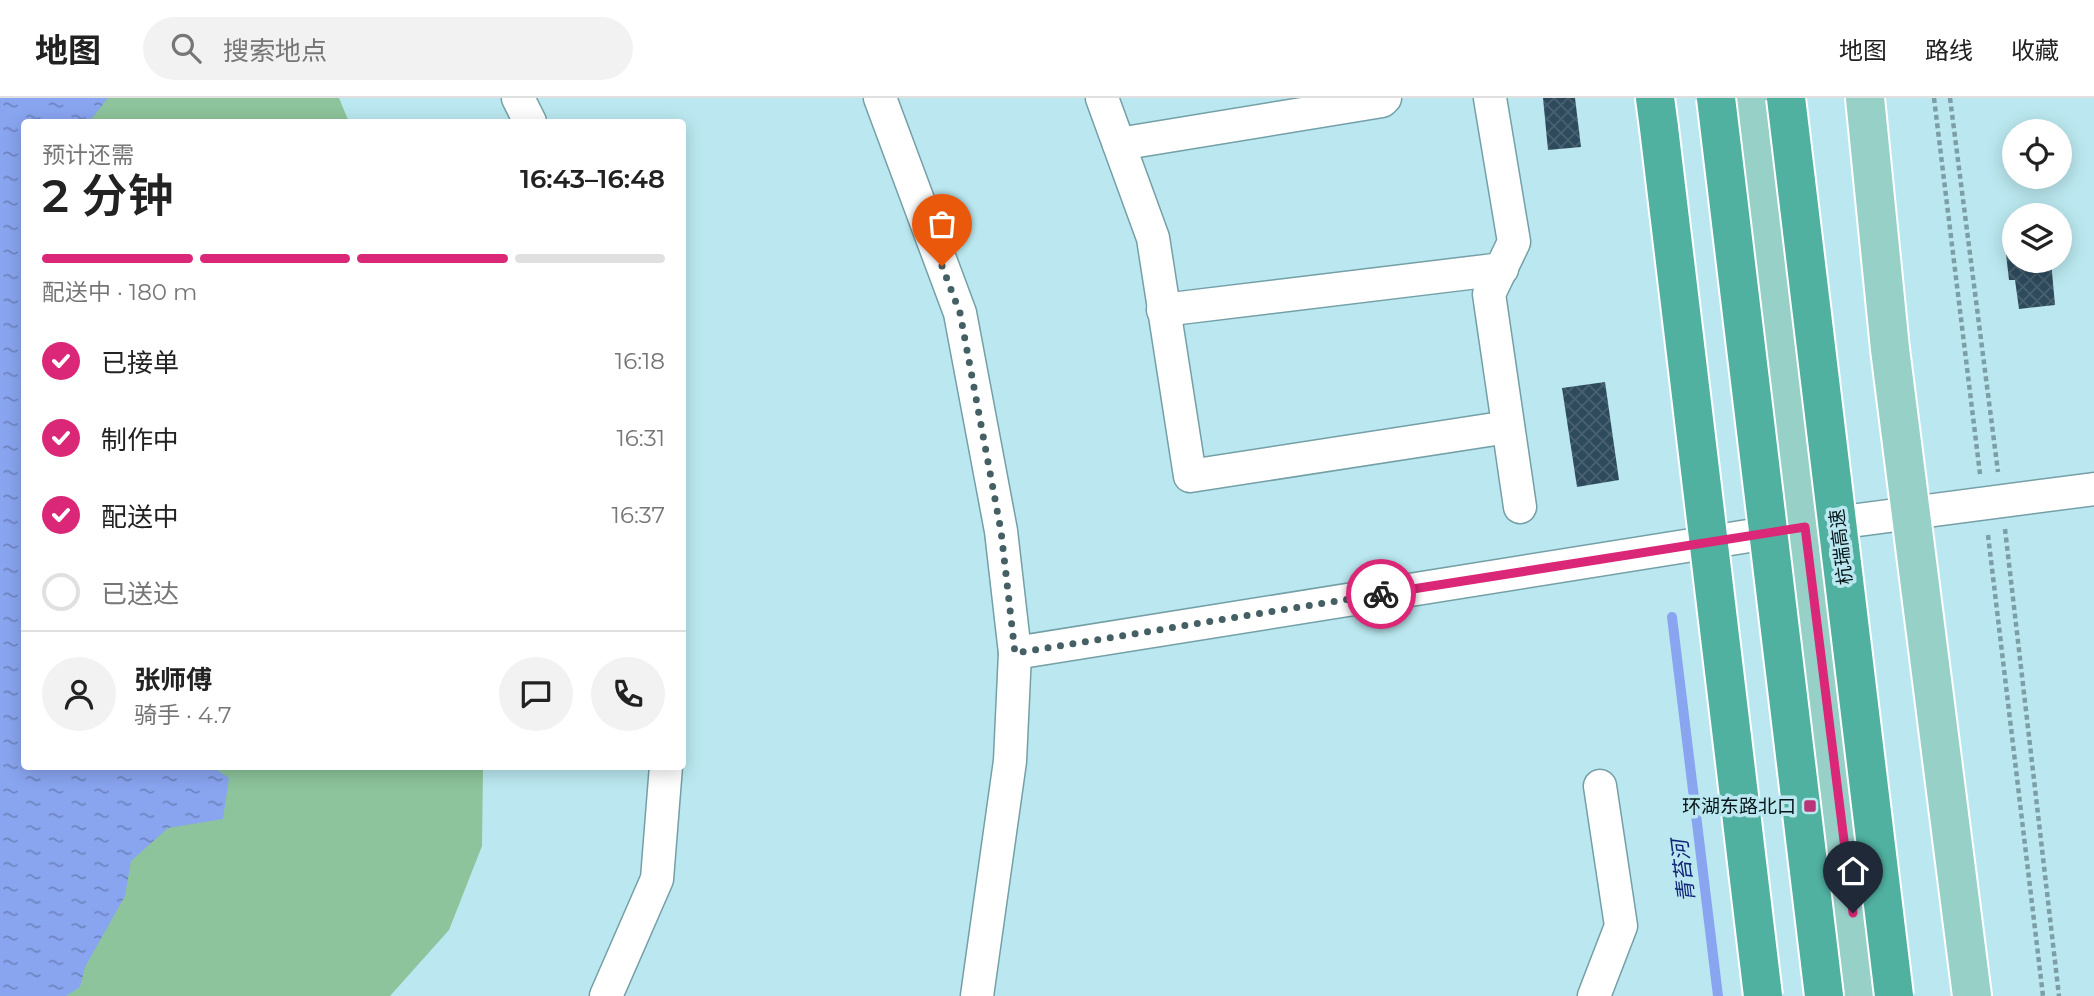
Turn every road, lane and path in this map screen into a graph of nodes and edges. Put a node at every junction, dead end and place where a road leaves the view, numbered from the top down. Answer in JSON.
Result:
{"nodes":[{"id":1,"x":518,"y":98,"type":"edge"},
{"id":2,"x":1102,"y":98,"type":"edge"},
{"id":3,"x":1385,"y":98,"type":"edge"},
{"id":4,"x":1489,"y":98,"type":"edge"},
{"id":5,"x":1716,"y":98,"type":"edge"},
{"id":6,"x":1751,"y":98,"type":"edge"},
{"id":7,"x":1786,"y":98,"type":"edge"},
{"id":8,"x":1865,"y":98,"type":"edge"},
{"id":9,"x":1934,"y":98,"type":"edge"},
{"id":10,"x":1950,"y":98,"type":"edge"},
{"id":11,"x":884,"y":99,"type":"edge"},
{"id":12,"x":1657,"y":113,"type":"edge"},
{"id":13,"x":528,"y":119,"type":"edge"},
{"id":14,"x":1119,"y":144,"type":"junction"},
{"id":15,"x":1502,"y":269,"type":"junction"},
{"id":16,"x":1163,"y":310,"type":"junction"},
{"id":17,"x":1508,"y":427,"type":"junction"},
{"id":18,"x":2094,"y":489,"type":"edge"},
{"id":19,"x":1993,"y":502,"type":"junction"},
{"id":20,"x":1520,"y":507,"type":"dead end"},
{"id":21,"x":1911,"y":512,"type":"junction"},
{"id":22,"x":1805,"y":527,"type":"junction"},
{"id":23,"x":1015,"y":653,"type":"junction"},
{"id":24,"x":666,"y":770,"type":"edge"},
{"id":25,"x":1600,"y":786,"type":"dead end"},
{"id":26,"x":607,"y":996,"type":"edge"},
{"id":27,"x":977,"y":996,"type":"edge"},
{"id":28,"x":1594,"y":996,"type":"edge"},
{"id":29,"x":1763,"y":996,"type":"edge"},
{"id":30,"x":1824,"y":996,"type":"edge"},
{"id":31,"x":1864,"y":996,"type":"edge"},
{"id":32,"x":1894,"y":996,"type":"edge"},
{"id":33,"x":1972,"y":996,"type":"edge"},
{"id":34,"x":2043,"y":996,"type":"edge"},
{"id":35,"x":2059,"y":996,"type":"edge"}],
"edges":[{"from":1,"to":13,"type":"street"},
{"from":2,"to":14,"type":"street"},
{"from":3,"to":14,"type":"street"},
{"from":4,"to":15,"type":"street"},
{"from":5,"to":30,"type":"highway","bridge":true},
{"from":6,"to":22,"type":"main road"},
{"from":7,"to":32,"type":"highway","name":"杭瑞高速","bridge":true},
{"from":8,"to":21,"type":"main road"},
{"from":9,"to":19,"type":"path"},
{"from":10,"to":19,"type":"path"},
{"from":11,"to":23,"type":"street"},
{"from":12,"to":29,"type":"highway","bridge":true},
{"from":14,"to":16,"type":"street"},
{"from":15,"to":16,"type":"street"},
{"from":15,"to":17,"type":"street"},
{"from":16,"to":17,"type":"street"},
{"from":17,"to":20,"type":"street"},
{"from":18,"to":19,"type":"street"},
{"from":19,"to":21,"type":"street"},
{"from":19,"to":34,"type":"path"},
{"from":19,"to":35,"type":"path"},
{"from":21,"to":22,"type":"street"},
{"from":21,"to":33,"type":"main road"},
{"from":22,"to":23,"type":"street"},
{"from":22,"to":31,"type":"main road"},
{"from":23,"to":27,"type":"street"},
{"from":24,"to":26,"type":"street"},
{"from":25,"to":28,"type":"street"}]}
